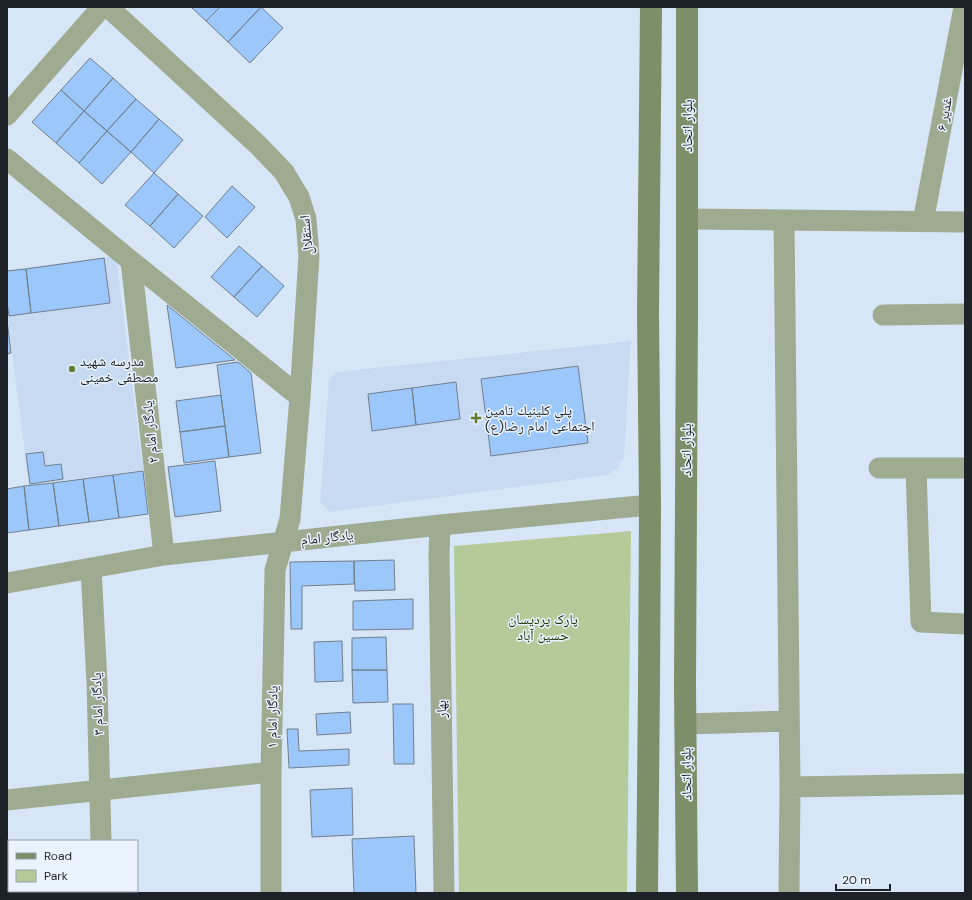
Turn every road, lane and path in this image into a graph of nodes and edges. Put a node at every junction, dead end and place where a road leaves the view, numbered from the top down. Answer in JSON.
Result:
{"nodes":[{"id":1,"x":102,"y":7,"type":"edge"},
{"id":2,"x":108,"y":7,"type":"edge"},
{"id":3,"x":651,"y":7,"type":"edge"},
{"id":4,"x":687,"y":7,"type":"edge"},
{"id":5,"x":964,"y":7,"type":"edge"},
{"id":6,"x":7,"y":115,"type":"edge"},
{"id":7,"x":7,"y":159,"type":"edge"},
{"id":8,"x":687,"y":219,"type":"junction"},
{"id":9,"x":784,"y":220,"type":"junction"},
{"id":10,"x":923,"y":222,"type":"junction"},
{"id":11,"x":965,"y":222,"type":"edge"},
{"id":12,"x":131,"y":261,"type":"junction"},
{"id":13,"x":965,"y":314,"type":"edge"},
{"id":14,"x":883,"y":315,"type":"dead end"},
{"id":15,"x":300,"y":396,"type":"junction"},
{"id":16,"x":879,"y":468,"type":"dead end"},
{"id":17,"x":916,"y":468,"type":"junction"},
{"id":18,"x":965,"y":468,"type":"edge"},
{"id":19,"x":650,"y":505,"type":"junction"},
{"id":20,"x":440,"y":525,"type":"junction"},
{"id":21,"x":283,"y":542,"type":"junction"},
{"id":22,"x":164,"y":555,"type":"junction"},
{"id":23,"x":91,"y":568,"type":"junction"},
{"id":24,"x":7,"y":583,"type":"edge"},
{"id":25,"x":965,"y":624,"type":"edge"},
{"id":26,"x":649,"y":684,"type":"junction"},
{"id":27,"x":685,"y":685,"type":"junction"},
{"id":28,"x":789,"y":721,"type":"junction"},
{"id":29,"x":685,"y":724,"type":"junction"},
{"id":30,"x":271,"y":772,"type":"junction"},
{"id":31,"x":965,"y":784,"type":"edge"},
{"id":32,"x":790,"y":787,"type":"junction"},
{"id":33,"x":100,"y":790,"type":"junction"},
{"id":34,"x":7,"y":800,"type":"edge"},
{"id":35,"x":101,"y":840,"type":"edge"},
{"id":36,"x":271,"y":893,"type":"edge"},
{"id":37,"x":444,"y":893,"type":"edge"},
{"id":38,"x":647,"y":893,"type":"edge"},
{"id":39,"x":687,"y":893,"type":"edge"},
{"id":40,"x":789,"y":893,"type":"edge"}],
"edges":[{"from":1,"to":6,"type":"street"},
{"from":2,"to":15,"type":"street","name":"استقلال"},
{"from":3,"to":19,"type":"street"},
{"from":4,"to":8,"type":"street","name":"بلوار اتحاد"},
{"from":5,"to":10,"type":"street","name":"غدیر ۶"},
{"from":7,"to":12,"type":"street"},
{"from":8,"to":9,"type":"street"},
{"from":8,"to":27,"type":"street","name":"بلوار اتحاد"},
{"from":9,"to":10,"type":"street"},
{"from":9,"to":28,"type":"street"},
{"from":10,"to":11,"type":"street"},
{"from":12,"to":15,"type":"street"},
{"from":12,"to":22,"type":"street","name":"یادگار امام ۲"},
{"from":13,"to":14,"type":"street"},
{"from":15,"to":21,"type":"street","name":"استقلال"},
{"from":16,"to":17,"type":"street"},
{"from":17,"to":18,"type":"street"},
{"from":17,"to":25,"type":"street"},
{"from":19,"to":20,"type":"street","name":"یادگار امام"},
{"from":19,"to":26,"type":"street"},
{"from":20,"to":21,"type":"street","name":"یادگار امام"},
{"from":20,"to":37,"type":"street","name":"بهار"},
{"from":21,"to":22,"type":"street","name":"یادگار امام"},
{"from":21,"to":30,"type":"street","name":"یادگار امام ۱"},
{"from":22,"to":23,"type":"street","name":"یادگار امام"},
{"from":23,"to":24,"type":"street","name":"یادگار امام"},
{"from":23,"to":33,"type":"street","name":"یادگار امام ۳"},
{"from":26,"to":27,"type":"street"},
{"from":26,"to":38,"type":"street"},
{"from":27,"to":29,"type":"street","name":"بلوار اتحاد"},
{"from":28,"to":29,"type":"street"},
{"from":28,"to":32,"type":"street"},
{"from":29,"to":39,"type":"street","name":"بلوار اتحاد"},
{"from":30,"to":33,"type":"street"},
{"from":30,"to":36,"type":"street","name":"یادگار امام ۱"},
{"from":31,"to":32,"type":"street"},
{"from":32,"to":40,"type":"street"},
{"from":33,"to":34,"type":"street"},
{"from":33,"to":35,"type":"street","name":"یادگار امام ۳"}]}
